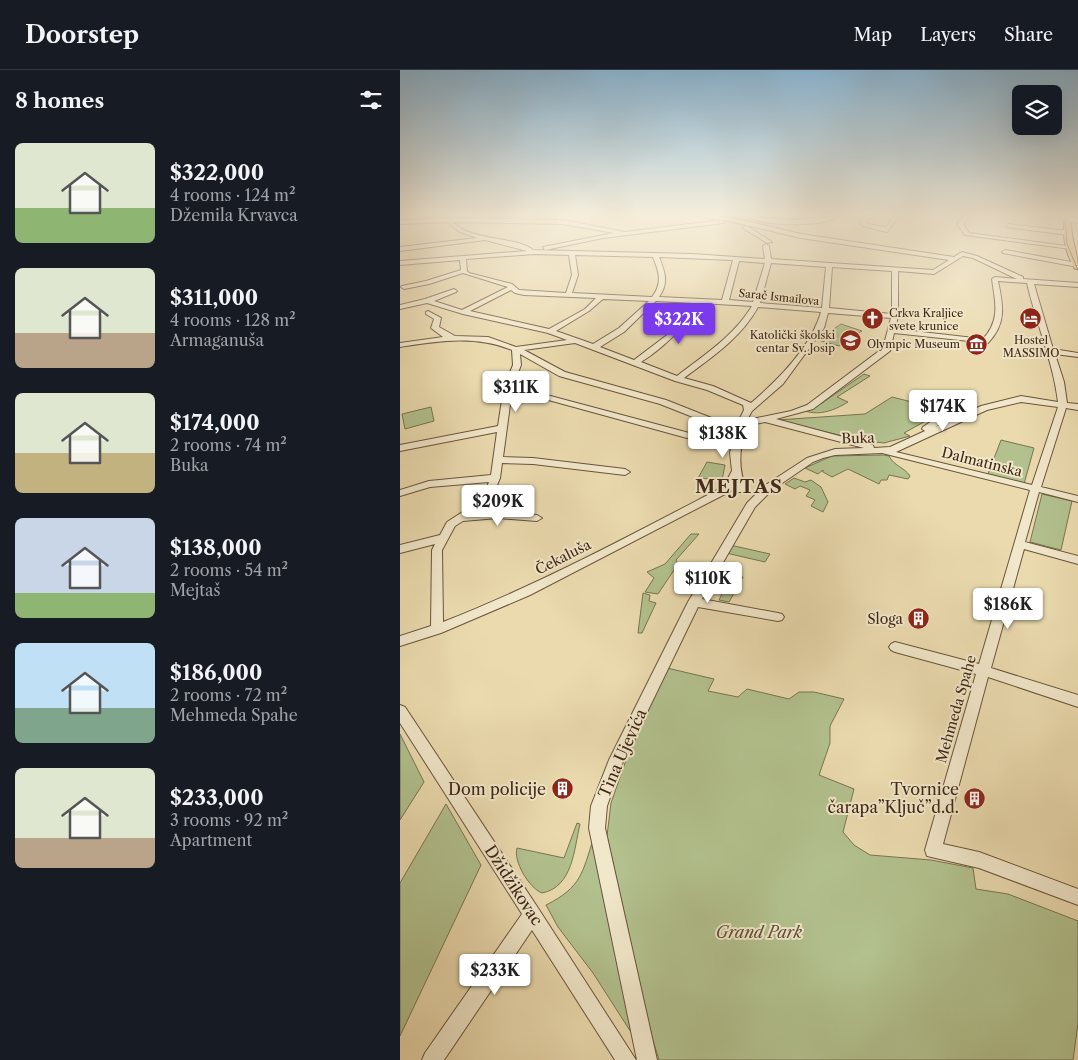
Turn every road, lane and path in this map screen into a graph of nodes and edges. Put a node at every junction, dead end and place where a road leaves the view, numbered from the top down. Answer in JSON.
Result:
{"nodes":[{"id":1,"x":464,"y":262,"type":"edge"},
{"id":2,"x":574,"y":262,"type":"edge"},
{"id":3,"x":658,"y":262,"type":"edge"},
{"id":4,"x":735,"y":262,"type":"edge"},
{"id":5,"x":768,"y":262,"type":"edge"},
{"id":6,"x":772,"y":262,"type":"edge"},
{"id":7,"x":914,"y":262,"type":"edge"},
{"id":8,"x":951,"y":262,"type":"edge"},
{"id":9,"x":986,"y":262,"type":"edge"},
{"id":10,"x":1057,"y":262,"type":"edge"},
{"id":11,"x":829,"y":265,"type":"junction"},
{"id":12,"x":1077,"y":266,"type":"edge"},
{"id":13,"x":895,"y":270,"type":"junction"},
{"id":14,"x":464,"y":271,"type":"junction"},
{"id":15,"x":908,"y":271,"type":"junction"},
{"id":16,"x":1030,"y":282,"type":"junction"},
{"id":17,"x":1078,"y":285,"type":"edge"},
{"id":18,"x":404,"y":287,"type":"dead end"},
{"id":19,"x":512,"y":287,"type":"junction"},
{"id":20,"x":454,"y":291,"type":"dead end"},
{"id":21,"x":568,"y":294,"type":"junction"},
{"id":22,"x":602,"y":296,"type":"junction"},
{"id":23,"x":652,"y":300,"type":"junction"},
{"id":24,"x":427,"y":301,"type":"junction"},
{"id":25,"x":697,"y":302,"type":"junction"},
{"id":26,"x":725,"y":302,"type":"junction"},
{"id":27,"x":756,"y":305,"type":"junction"},
{"id":28,"x":400,"y":307,"type":"edge"},
{"id":29,"x":463,"y":312,"type":"junction"},
{"id":30,"x":824,"y":312,"type":"junction"},
{"id":31,"x":428,"y":313,"type":"dead end"},
{"id":32,"x":895,"y":316,"type":"junction"},
{"id":33,"x":550,"y":331,"type":"junction"},
{"id":34,"x":893,"y":331,"type":"junction"},
{"id":35,"x":454,"y":337,"type":"junction"},
{"id":36,"x":576,"y":341,"type":"junction"},
{"id":37,"x":400,"y":345,"type":"edge"},
{"id":38,"x":594,"y":347,"type":"junction"},
{"id":39,"x":516,"y":349,"type":"junction"},
{"id":40,"x":1050,"y":351,"type":"junction"},
{"id":41,"x":1078,"y":355,"type":"edge"},
{"id":42,"x":635,"y":363,"type":"junction"},
{"id":43,"x":678,"y":378,"type":"junction"},
{"id":44,"x":508,"y":387,"type":"junction"},
{"id":45,"x":1063,"y":404,"type":"junction"},
{"id":46,"x":1078,"y":407,"type":"edge"},
{"id":47,"x":748,"y":410,"type":"junction"},
{"id":48,"x":945,"y":410,"type":"dead end"},
{"id":49,"x":771,"y":419,"type":"junction"},
{"id":50,"x":741,"y":424,"type":"junction"},
{"id":51,"x":502,"y":428,"type":"junction"},
{"id":52,"x":690,"y":436,"type":"dead end"},
{"id":53,"x":912,"y":441,"type":"junction"},
{"id":54,"x":400,"y":448,"type":"edge"},
{"id":55,"x":885,"y":451,"type":"junction"},
{"id":56,"x":499,"y":460,"type":"junction"},
{"id":57,"x":737,"y":470,"type":"junction"},
{"id":58,"x":625,"y":472,"type":"dead end"},
{"id":59,"x":495,"y":478,"type":"junction"},
{"id":60,"x":729,"y":487,"type":"junction"},
{"id":61,"x":1035,"y":489,"type":"junction"},
{"id":62,"x":742,"y":490,"type":"junction"},
{"id":63,"x":400,"y":492,"type":"edge"},
{"id":64,"x":754,"y":500,"type":"junction"},
{"id":65,"x":1078,"y":500,"type":"edge"},
{"id":66,"x":460,"y":518,"type":"junction"},
{"id":67,"x":537,"y":518,"type":"dead end"},
{"id":68,"x":443,"y":538,"type":"junction"},
{"id":69,"x":1019,"y":544,"type":"junction"},
{"id":70,"x":400,"y":549,"type":"edge"},
{"id":71,"x":1078,"y":560,"type":"edge"},
{"id":72,"x":694,"y":602,"type":"junction"},
{"id":73,"x":778,"y":617,"type":"dead end"},
{"id":74,"x":437,"y":630,"type":"junction"},
{"id":75,"x":400,"y":641,"type":"edge"},
{"id":76,"x":895,"y":647,"type":"dead end"},
{"id":77,"x":982,"y":670,"type":"junction"},
{"id":78,"x":1078,"y":700,"type":"edge"},
{"id":79,"x":400,"y":711,"type":"edge"},
{"id":80,"x":1078,"y":897,"type":"edge"},
{"id":81,"x":532,"y":914,"type":"junction"},
{"id":82,"x":432,"y":1060,"type":"edge"},
{"id":83,"x":626,"y":1060,"type":"edge"},
{"id":84,"x":647,"y":1060,"type":"edge"}],
"edges":[{"from":1,"to":14,"type":"street"},
{"from":2,"to":21,"type":"street"},
{"from":3,"to":23,"type":"street"},
{"from":4,"to":26,"type":"street"},
{"from":5,"to":27,"type":"street"},
{"from":6,"to":11,"type":"street"},
{"from":7,"to":15,"type":"street"},
{"from":8,"to":15,"type":"street"},
{"from":9,"to":16,"type":"street"},
{"from":10,"to":12,"type":"street"},
{"from":11,"to":13,"type":"street"},
{"from":11,"to":30,"type":"street"},
{"from":13,"to":15,"type":"street"},
{"from":13,"to":32,"type":"street"},
{"from":14,"to":18,"type":"street"},
{"from":14,"to":19,"type":"street","name":"Sarač Ismailova"},
{"from":16,"to":17,"type":"street"},
{"from":16,"to":34,"type":"street"},
{"from":16,"to":40,"type":"street"},
{"from":19,"to":21,"type":"street","name":"Sarač Ismailova"},
{"from":19,"to":29,"type":"street"},
{"from":20,"to":24,"type":"street"},
{"from":21,"to":22,"type":"street","name":"Sarač Ismailova"},
{"from":22,"to":23,"type":"street","name":"Sarač Ismailova"},
{"from":22,"to":33,"type":"street"},
{"from":23,"to":25,"type":"street","name":"Sarač Ismailova"},
{"from":23,"to":38,"type":"street"},
{"from":24,"to":28,"type":"street"},
{"from":24,"to":29,"type":"street"},
{"from":25,"to":26,"type":"street","name":"Sarač Ismailova"},
{"from":25,"to":42,"type":"street"},
{"from":26,"to":27,"type":"street","name":"Sarač Ismailova"},
{"from":27,"to":30,"type":"street","name":"Sarač Ismailova"},
{"from":27,"to":43,"type":"street"},
{"from":29,"to":33,"type":"street"},
{"from":30,"to":32,"type":"street","name":"Sarač Ismailova"},
{"from":30,"to":47,"type":"street"},
{"from":31,"to":35,"type":"street"},
{"from":32,"to":34,"type":"street"},
{"from":33,"to":36,"type":"street"},
{"from":34,"to":49,"type":"street"},
{"from":35,"to":37,"type":"street"},
{"from":35,"to":39,"type":"street"},
{"from":36,"to":38,"type":"street"},
{"from":36,"to":39,"type":"street"},
{"from":38,"to":42,"type":"street"},
{"from":39,"to":44,"type":"street"},
{"from":39,"to":50,"type":"street"},
{"from":40,"to":41,"type":"street"},
{"from":40,"to":45,"type":"street"},
{"from":42,"to":43,"type":"street"},
{"from":43,"to":47,"type":"street"},
{"from":44,"to":51,"type":"street"},
{"from":44,"to":52,"type":"street"},
{"from":45,"to":46,"type":"street"},
{"from":45,"to":53,"type":"street","name":"Buka"},
{"from":45,"to":61,"type":"street","name":"Mehmeda Spahe"},
{"from":47,"to":49,"type":"street"},
{"from":47,"to":50,"type":"street"},
{"from":48,"to":53,"type":"street"},
{"from":49,"to":50,"type":"street"},
{"from":49,"to":55,"type":"street","name":"Dalmatinska"},
{"from":50,"to":57,"type":"street"},
{"from":51,"to":54,"type":"street"},
{"from":51,"to":56,"type":"street"},
{"from":53,"to":55,"type":"street","name":"Buka"},
{"from":55,"to":61,"type":"street","name":"Dalmatinska"},
{"from":55,"to":64,"type":"street","name":"Buka"},
{"from":56,"to":58,"type":"street"},
{"from":56,"to":59,"type":"street"},
{"from":57,"to":60,"type":"street"},
{"from":57,"to":62,"type":"street"},
{"from":59,"to":63,"type":"street"},
{"from":59,"to":66,"type":"street"},
{"from":60,"to":62,"type":"street"},
{"from":60,"to":74,"type":"street","name":"Čekaluša"},
{"from":61,"to":65,"type":"street","name":"Dalmatinska"},
{"from":61,"to":69,"type":"street","name":"Mehmeda Spahe"},
{"from":62,"to":64,"type":"street"},
{"from":64,"to":72,"type":"street","name":"Tina Ujevića"},
{"from":66,"to":67,"type":"street"},
{"from":66,"to":68,"type":"street"},
{"from":68,"to":70,"type":"street"},
{"from":68,"to":74,"type":"street"},
{"from":69,"to":71,"type":"street"},
{"from":69,"to":77,"type":"street","name":"Mehmeda Spahe"},
{"from":72,"to":73,"type":"street"},
{"from":72,"to":84,"type":"street","name":"Tina Ujevića"},
{"from":74,"to":75,"type":"street","name":"Čekaluša"},
{"from":76,"to":77,"type":"street"},
{"from":77,"to":78,"type":"street"},
{"from":77,"to":80,"type":"street","name":"Mehmeda Spahe"},
{"from":79,"to":81,"type":"street","name":"Džidžikovac"},
{"from":81,"to":82,"type":"street"},
{"from":81,"to":83,"type":"street","name":"Džidžikovac"}]}
